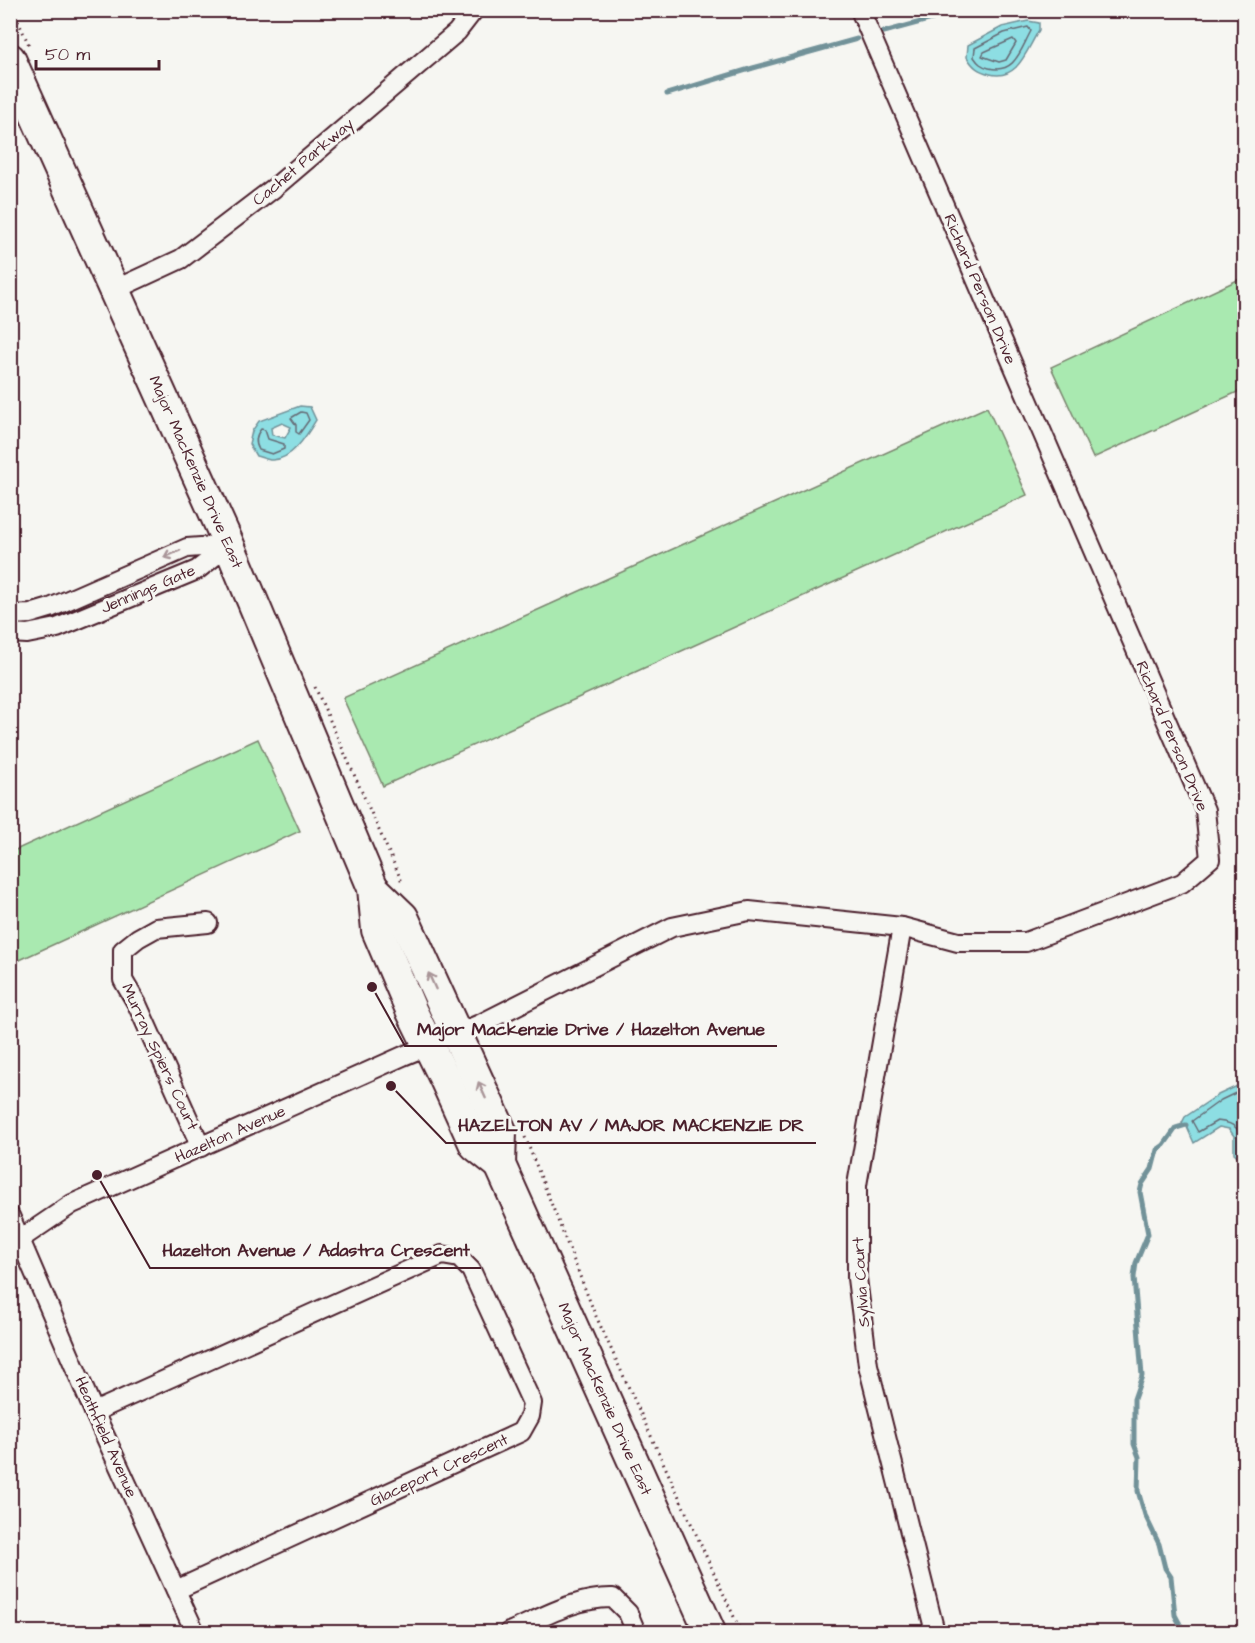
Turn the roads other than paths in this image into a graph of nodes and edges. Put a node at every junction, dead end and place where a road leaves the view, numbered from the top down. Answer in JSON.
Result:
{"nodes":[{"id":1,"x":474,"y":10,"type":"edge"},
{"id":2,"x":860,"y":10,"type":"edge"},
{"id":3,"x":10,"y":59,"type":"edge"},
{"id":4,"x":114,"y":290,"type":"junction"},
{"id":5,"x":230,"y":545,"type":"junction"},
{"id":6,"x":50,"y":608,"type":"junction"},
{"id":7,"x":10,"y":615,"type":"edge"},
{"id":8,"x":57,"y":628,"type":"junction"},
{"id":9,"x":10,"y":633,"type":"edge"},
{"id":10,"x":373,"y":888,"type":"junction"},
{"id":11,"x":208,"y":923,"type":"dead end"},
{"id":12,"x":903,"y":927,"type":"junction"},
{"id":13,"x":456,"y":1034,"type":"junction"},
{"id":14,"x":428,"y":1046,"type":"junction"},
{"id":15,"x":201,"y":1147,"type":"junction"},
{"id":16,"x":500,"y":1165,"type":"junction"},
{"id":17,"x":10,"y":1216,"type":"edge"},
{"id":18,"x":16,"y":1243,"type":"edge"},
{"id":19,"x":94,"y":1412,"type":"junction"},
{"id":20,"x":176,"y":1590,"type":"junction"},
{"id":21,"x":195,"y":1632,"type":"edge"},
{"id":22,"x":508,"y":1632,"type":"edge"},
{"id":23,"x":636,"y":1632,"type":"edge"},
{"id":24,"x":711,"y":1632,"type":"edge"},
{"id":25,"x":934,"y":1632,"type":"edge"}],
"edges":[{"from":1,"to":4,"type":"street","name":"Cachet Parkway"},
{"from":2,"to":12,"type":"street","name":"Richard Person Drive"},
{"from":3,"to":4,"type":"main road","name":"Major MacKenzie Drive East"},
{"from":4,"to":5,"type":"main road","name":"Major MacKenzie Drive East"},
{"from":5,"to":6,"type":"street","name":"Jennings Gate","one_way":true},
{"from":5,"to":8,"type":"street","name":"Jennings Gate"},
{"from":5,"to":10,"type":"main road","name":"Major MacKenzie Drive East"},
{"from":6,"to":7,"type":"street","name":"Jennings Gate"},
{"from":6,"to":8,"type":"street"},
{"from":8,"to":9,"type":"street","name":"Jennings Gate"},
{"from":13,"to":10,"type":"main road","name":"Major MacKenzie Drive East","one_way":true},
{"from":10,"to":14,"type":"main road","name":"Major MacKenzie Drive East"},
{"from":11,"to":15,"type":"street","name":"Murray Spiers Court"},
{"from":12,"to":13,"type":"street","name":"Richard Person Drive"},
{"from":12,"to":25,"type":"street","name":"Sylvia Court"},
{"from":13,"to":14,"type":"street","name":"Hazelton Avenue"},
{"from":16,"to":13,"type":"main road","name":"Major MacKenzie Drive East","one_way":true},
{"from":14,"to":15,"type":"street","name":"Hazelton Avenue"},
{"from":14,"to":16,"type":"main road","name":"Major MacKenzie Drive East"},
{"from":15,"to":18,"type":"street","name":"Hazelton Avenue"},
{"from":16,"to":24,"type":"main road","name":"Major MacKenzie Drive East"},
{"from":17,"to":18,"type":"street","name":"Heathfield Avenue"},
{"from":18,"to":19,"type":"street","name":"Heathfield Avenue"},
{"from":19,"to":20,"type":"street","name":"Heathfield Avenue"},
{"from":19,"to":20,"type":"street","name":"Glaceport Crescent"},
{"from":20,"to":21,"type":"street","name":"Heathfield Avenue"},
{"from":22,"to":23,"type":"street"}]}
